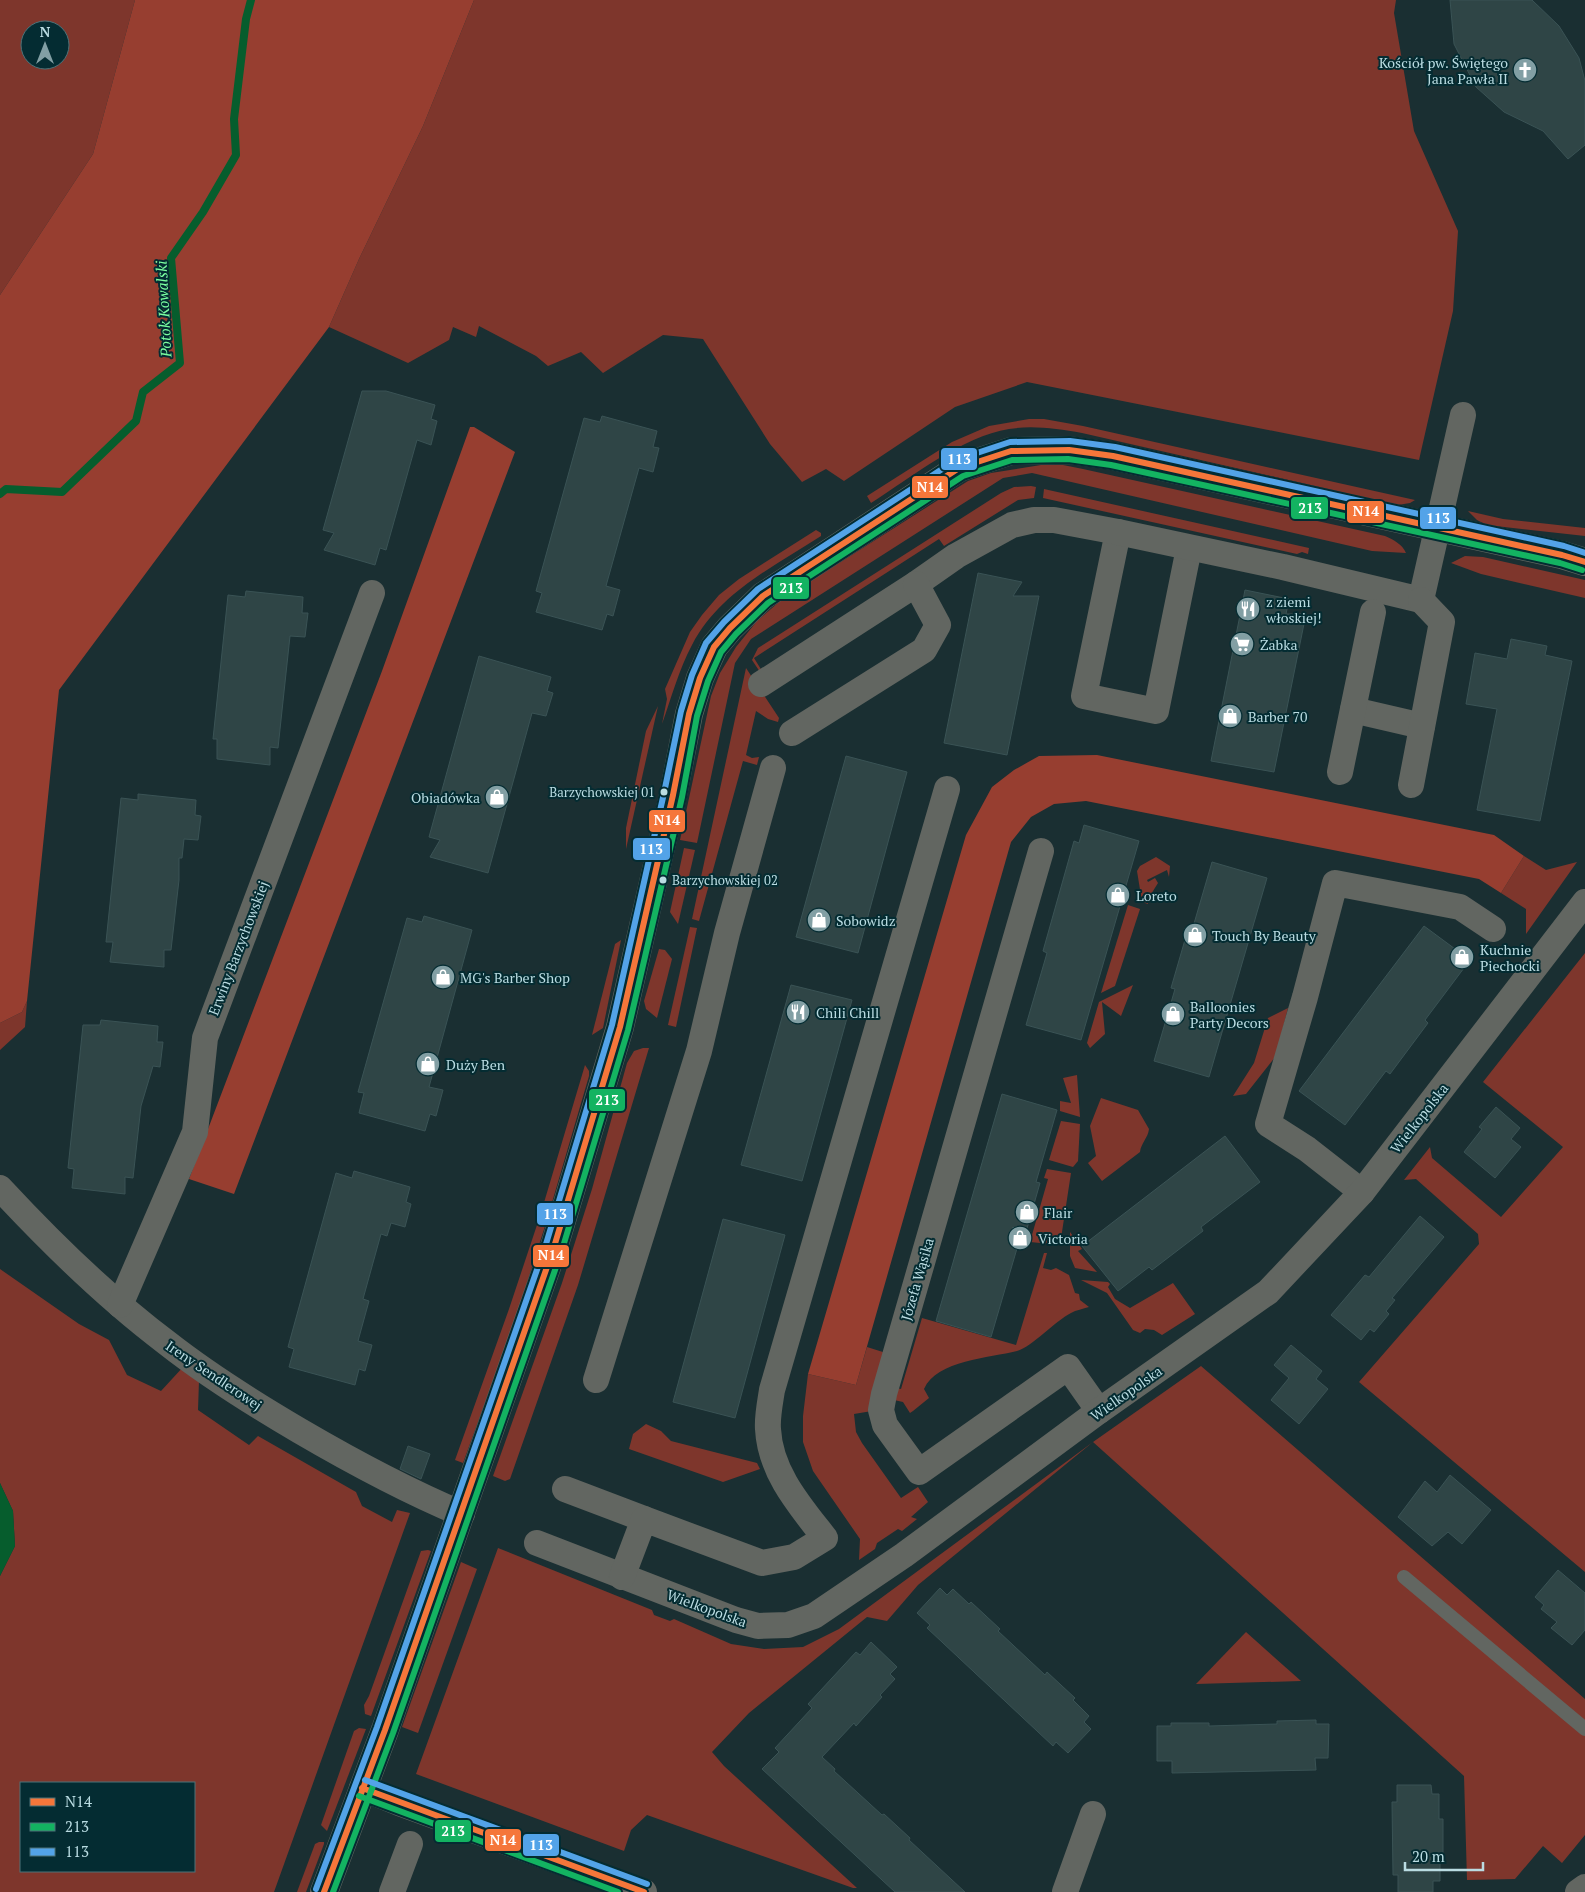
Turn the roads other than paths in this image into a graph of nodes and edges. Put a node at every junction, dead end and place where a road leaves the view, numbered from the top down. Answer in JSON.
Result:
{"nodes":[{"id":1,"x":1462,"y":414,"type":"dead end"},
{"id":2,"x":1437,"y":527,"type":"junction"},
{"id":3,"x":1118,"y":532,"type":"junction"},
{"id":4,"x":1189,"y":548,"type":"junction"},
{"id":5,"x":1577,"y":558,"type":"edge"},
{"id":6,"x":916,"y":584,"type":"junction"},
{"id":7,"x":372,"y":594,"type":"dead end"},
{"id":8,"x":1421,"y":600,"type":"junction"},
{"id":9,"x":1373,"y":612,"type":"dead end"},
{"id":10,"x":762,"y":684,"type":"dead end"},
{"id":11,"x":1353,"y":710,"type":"junction"},
{"id":12,"x":1422,"y":726,"type":"junction"},
{"id":13,"x":792,"y":733,"type":"dead end"},
{"id":14,"x":773,"y":768,"type":"dead end"},
{"id":15,"x":1340,"y":772,"type":"dead end"},
{"id":16,"x":1411,"y":785,"type":"dead end"},
{"id":17,"x":947,"y":789,"type":"dead end"},
{"id":18,"x":1041,"y":851,"type":"dead end"},
{"id":19,"x":1585,"y":902,"type":"edge"},
{"id":20,"x":1493,"y":929,"type":"dead end"},
{"id":21,"x":0,"y":1188,"type":"edge"},
{"id":22,"x":1362,"y":1192,"type":"junction"},
{"id":23,"x":120,"y":1305,"type":"junction"},
{"id":24,"x":596,"y":1380,"type":"dead end"},
{"id":25,"x":1099,"y":1412,"type":"junction"},
{"id":26,"x":565,"y":1490,"type":"dead end"},
{"id":27,"x":462,"y":1514,"type":"junction"},
{"id":28,"x":644,"y":1519,"type":"junction"},
{"id":29,"x":537,"y":1543,"type":"dead end"},
{"id":30,"x":622,"y":1576,"type":"junction"},
{"id":31,"x":1404,"y":1577,"type":"dead end"},
{"id":32,"x":1585,"y":1729,"type":"edge"},
{"id":33,"x":362,"y":1788,"type":"junction"},
{"id":34,"x":1093,"y":1814,"type":"dead end"},
{"id":35,"x":410,"y":1844,"type":"dead end"},
{"id":36,"x":1585,"y":1887,"type":"edge"},
{"id":37,"x":324,"y":1892,"type":"edge"},
{"id":38,"x":392,"y":1892,"type":"edge"},
{"id":39,"x":644,"y":1892,"type":"edge"},
{"id":40,"x":1065,"y":1892,"type":"edge"},
{"id":41,"x":1578,"y":1892,"type":"edge"}],
"edges":[{"from":1,"to":2,"type":"street"},
{"from":2,"to":5,"type":"street"},
{"from":2,"to":8,"type":"street"},
{"from":2,"to":27,"type":"street"},
{"from":3,"to":4,"type":"street"},
{"from":3,"to":4,"type":"street"},
{"from":3,"to":6,"type":"street"},
{"from":4,"to":8,"type":"street"},
{"from":6,"to":10,"type":"street"},
{"from":6,"to":13,"type":"street"},
{"from":7,"to":23,"type":"street","name":"Erwiny Barzychowskiej"},
{"from":8,"to":12,"type":"street"},
{"from":9,"to":11,"type":"street"},
{"from":11,"to":12,"type":"street"},
{"from":11,"to":15,"type":"street"},
{"from":12,"to":16,"type":"street"},
{"from":14,"to":24,"type":"street"},
{"from":17,"to":28,"type":"street"},
{"from":18,"to":25,"type":"street","name":"Józefa Wąsika"},
{"from":19,"to":22,"type":"street","name":"Wielkopolska"},
{"from":20,"to":22,"type":"street"},
{"from":21,"to":23,"type":"street","name":"Ireny Sendlerowej"},
{"from":22,"to":25,"type":"street","name":"Wielkopolska"},
{"from":23,"to":27,"type":"street","name":"Ireny Sendlerowej"},
{"from":25,"to":30,"type":"street","name":"Wielkopolska"},
{"from":26,"to":28,"type":"street"},
{"from":27,"to":33,"type":"street"},
{"from":28,"to":30,"type":"street"},
{"from":29,"to":30,"type":"street","name":"Wielkopolska"},
{"from":31,"to":32,"type":"lane"},
{"from":33,"to":37,"type":"street"},
{"from":33,"to":39,"type":"street"},
{"from":34,"to":40,"type":"street"},
{"from":35,"to":38,"type":"street"},
{"from":36,"to":41,"type":"street"}]}
